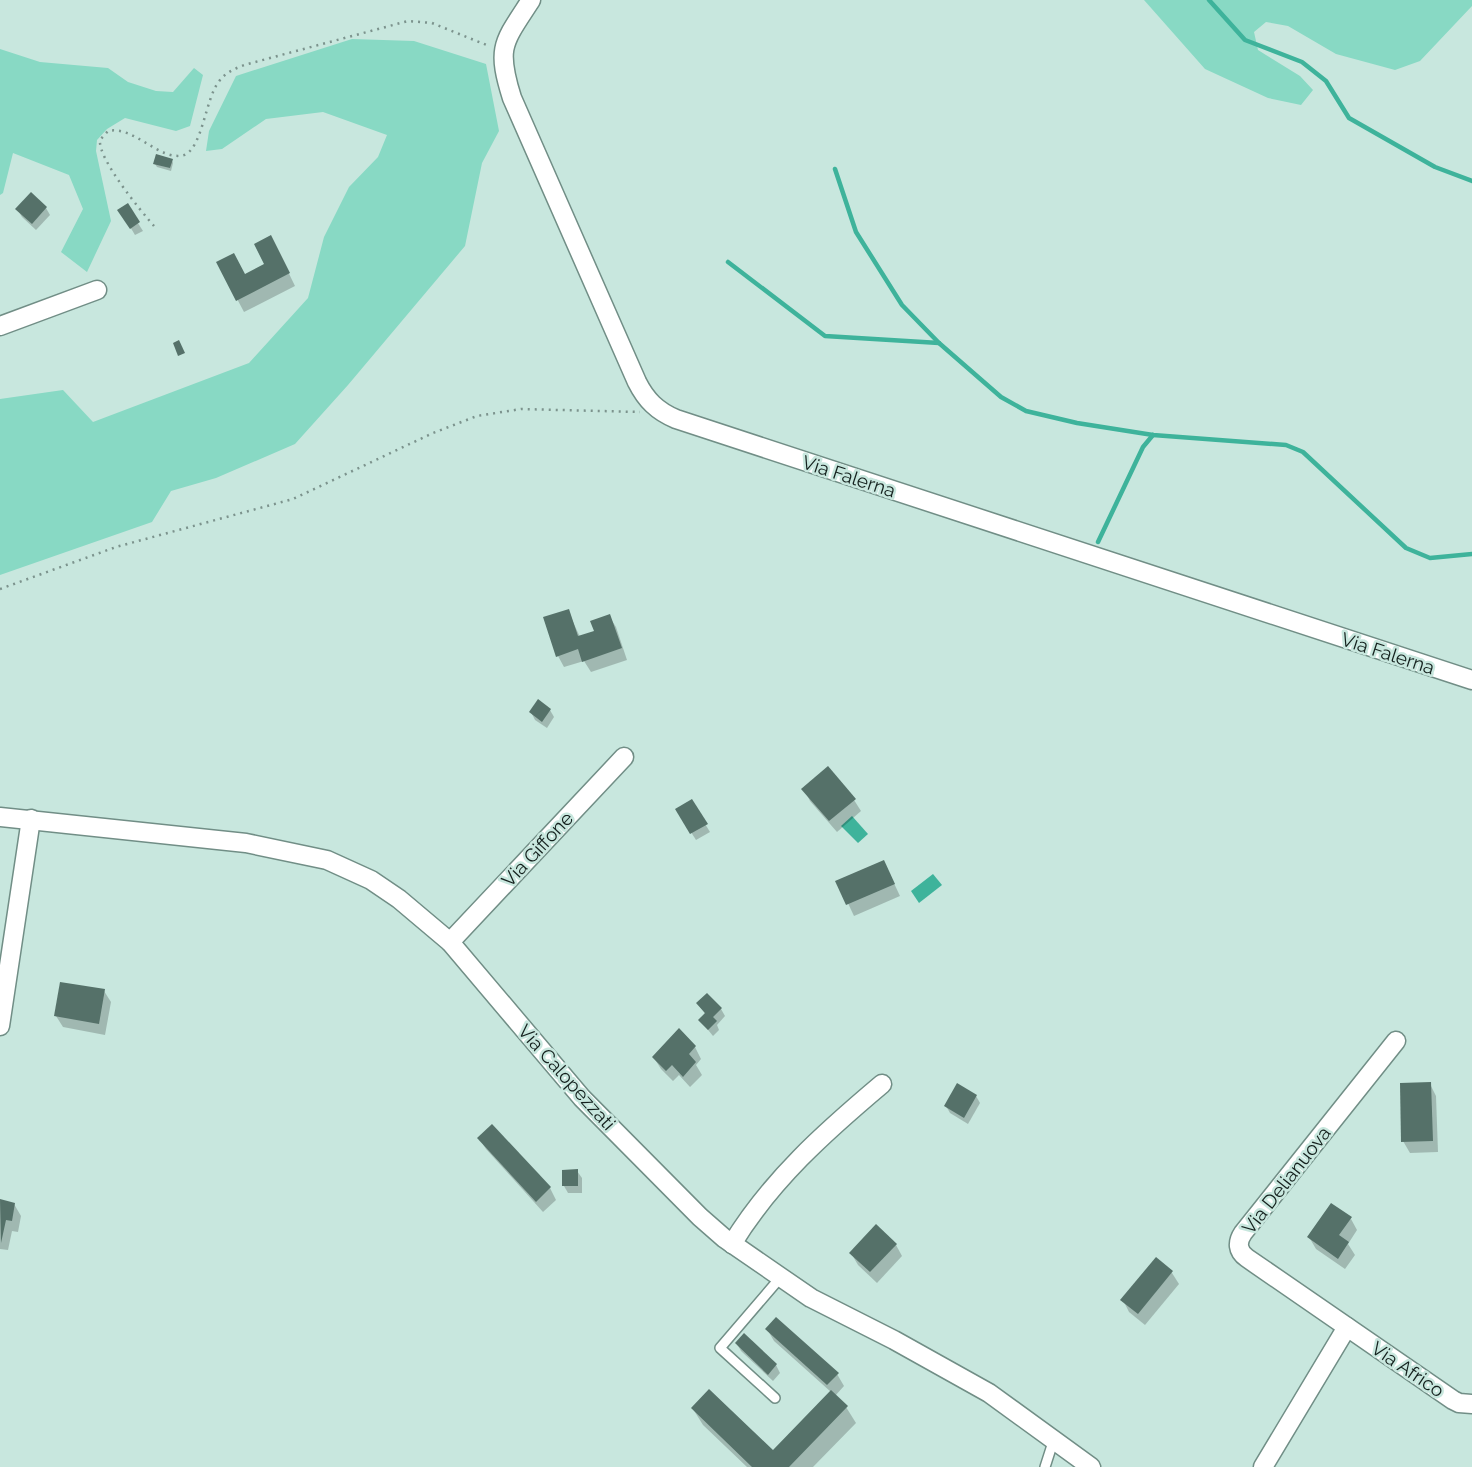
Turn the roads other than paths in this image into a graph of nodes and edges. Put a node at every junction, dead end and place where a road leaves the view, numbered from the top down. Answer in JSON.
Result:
{"nodes":[{"id":1,"x":531,"y":0,"type":"edge"},
{"id":2,"x":97,"y":290,"type":"dead end"},
{"id":3,"x":0,"y":326,"type":"edge"},
{"id":4,"x":1472,"y":680,"type":"edge"},
{"id":5,"x":624,"y":757,"type":"dead end"},
{"id":6,"x":0,"y":817,"type":"edge"},
{"id":7,"x":31,"y":819,"type":"junction"},
{"id":8,"x":450,"y":942,"type":"junction"},
{"id":9,"x":0,"y":1026,"type":"edge"},
{"id":10,"x":1396,"y":1041,"type":"dead end"},
{"id":11,"x":882,"y":1084,"type":"dead end"},
{"id":12,"x":732,"y":1244,"type":"junction"},
{"id":13,"x":780,"y":1278,"type":"junction"},
{"id":14,"x":1347,"y":1327,"type":"junction"},
{"id":15,"x":775,"y":1398,"type":"dead end"},
{"id":16,"x":1472,"y":1404,"type":"edge"},
{"id":17,"x":1054,"y":1439,"type":"junction"},
{"id":18,"x":1045,"y":1467,"type":"edge"},
{"id":19,"x":1091,"y":1467,"type":"edge"},
{"id":20,"x":1263,"y":1467,"type":"edge"}],
"edges":[{"from":1,"to":4,"type":"street","name":"Via Falerna"},
{"from":2,"to":3,"type":"street"},
{"from":5,"to":8,"type":"street","name":"Via Giffone"},
{"from":6,"to":7,"type":"street","name":"Via Calopezzati"},
{"from":7,"to":8,"type":"street","name":"Via Calopezzati"},
{"from":7,"to":9,"type":"street"},
{"from":8,"to":12,"type":"street","name":"Via Calopezzati"},
{"from":10,"to":14,"type":"street","name":"Via Delianuova"},
{"from":11,"to":12,"type":"street"},
{"from":12,"to":13,"type":"street","name":"Via Calopezzati"},
{"from":13,"to":15,"type":"lane"},
{"from":13,"to":17,"type":"street","name":"Via Calopezzati"},
{"from":14,"to":16,"type":"street","name":"Via Africo"},
{"from":14,"to":20,"type":"street"},
{"from":17,"to":18,"type":"lane"},
{"from":17,"to":19,"type":"street","name":"Via Calopezzati"}]}
